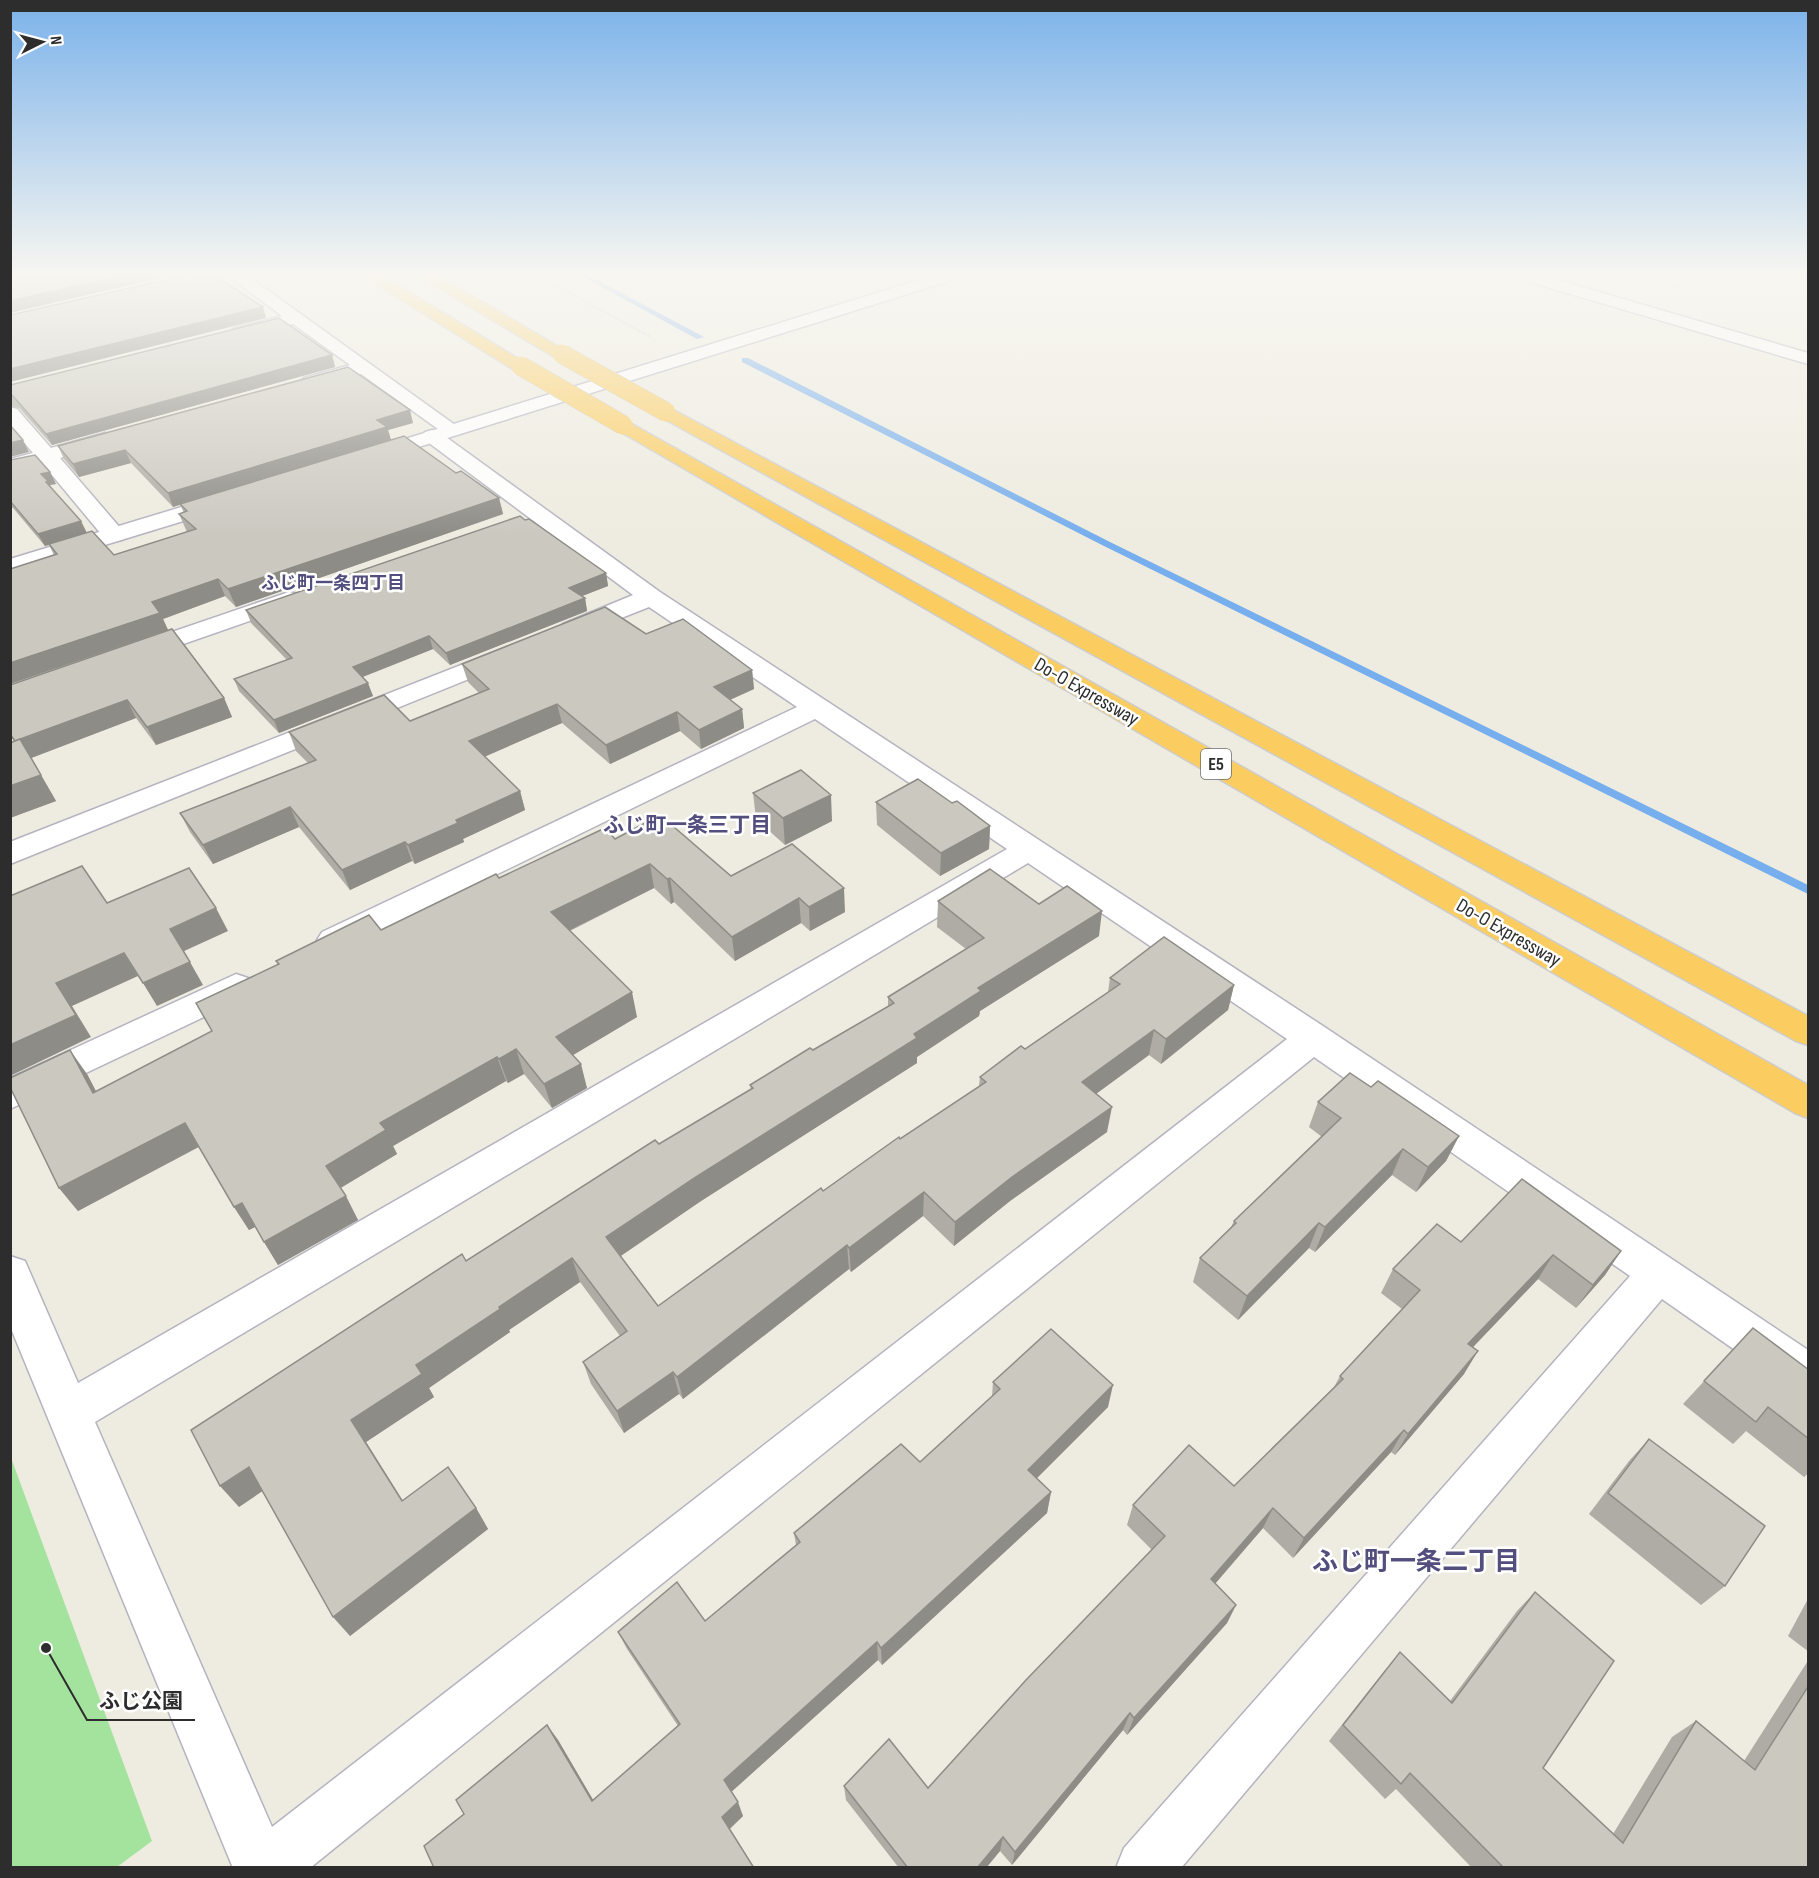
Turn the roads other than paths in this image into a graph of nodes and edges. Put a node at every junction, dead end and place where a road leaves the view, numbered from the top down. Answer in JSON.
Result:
{"nodes":[{"id":1,"x":357,"y":362,"type":"edge"},
{"id":2,"x":514,"y":362,"type":"edge"},
{"id":3,"x":576,"y":362,"type":"edge"},
{"id":4,"x":674,"y":362,"type":"edge"},
{"id":5,"x":364,"y":367,"type":"junction"},
{"id":6,"x":296,"y":386,"type":"edge"},
{"id":7,"x":10,"y":413,"type":"edge"},
{"id":8,"x":442,"y":433,"type":"junction"},
{"id":9,"x":126,"y":434,"type":"edge"},
{"id":10,"x":47,"y":456,"type":"junction"},
{"id":11,"x":353,"y":461,"type":"edge"},
{"id":12,"x":10,"y":466,"type":"edge"},
{"id":13,"x":239,"y":496,"type":"edge"},
{"id":14,"x":114,"y":535,"type":"junction"},
{"id":15,"x":10,"y":567,"type":"edge"},
{"id":16,"x":313,"y":591,"type":"edge"},
{"id":17,"x":651,"y":597,"type":"junction"},
{"id":18,"x":111,"y":661,"type":"edge"},
{"id":19,"x":817,"y":708,"type":"junction"},
{"id":20,"x":1028,"y":850,"type":"junction"},
{"id":21,"x":10,"y":854,"type":"edge"},
{"id":22,"x":311,"y":951,"type":"edge"},
{"id":23,"x":258,"y":976,"type":"edge"},
{"id":24,"x":1809,"y":1032,"type":"edge"},
{"id":25,"x":1312,"y":1038,"type":"junction"},
{"id":26,"x":10,"y":1095,"type":"edge"},
{"id":27,"x":1809,"y":1103,"type":"edge"},
{"id":28,"x":10,"y":1274,"type":"edge"},
{"id":29,"x":1658,"y":1274,"type":"junction"},
{"id":30,"x":1809,"y":1375,"type":"edge"},
{"id":31,"x":69,"y":1413,"type":"junction"},
{"id":32,"x":263,"y":1868,"type":"edge"},
{"id":33,"x":1144,"y":1868,"type":"edge"}],
"edges":[{"from":1,"to":5,"type":"street"},
{"from":2,"to":27,"type":"highway","name":"Do-O Expressway","number":"E5","bridge":true},
{"from":3,"to":24,"type":"highway","number":"E5","bridge":true},
{"from":4,"to":8,"type":"street"},
{"from":5,"to":6,"type":"street"},
{"from":5,"to":8,"type":"street"},
{"from":7,"to":10,"type":"street"},
{"from":8,"to":11,"type":"street"},
{"from":8,"to":17,"type":"street"},
{"from":9,"to":10,"type":"street"},
{"from":10,"to":12,"type":"street"},
{"from":10,"to":14,"type":"street"},
{"from":13,"to":14,"type":"street"},
{"from":14,"to":15,"type":"street"},
{"from":16,"to":18,"type":"street"},
{"from":17,"to":19,"type":"street"},
{"from":17,"to":21,"type":"street"},
{"from":19,"to":20,"type":"street"},
{"from":19,"to":22,"type":"street"},
{"from":20,"to":25,"type":"street"},
{"from":20,"to":31,"type":"street"},
{"from":23,"to":26,"type":"street"},
{"from":25,"to":29,"type":"street"},
{"from":25,"to":32,"type":"street"},
{"from":28,"to":31,"type":"street"},
{"from":29,"to":30,"type":"street"},
{"from":29,"to":33,"type":"street"},
{"from":31,"to":32,"type":"street"}]}
